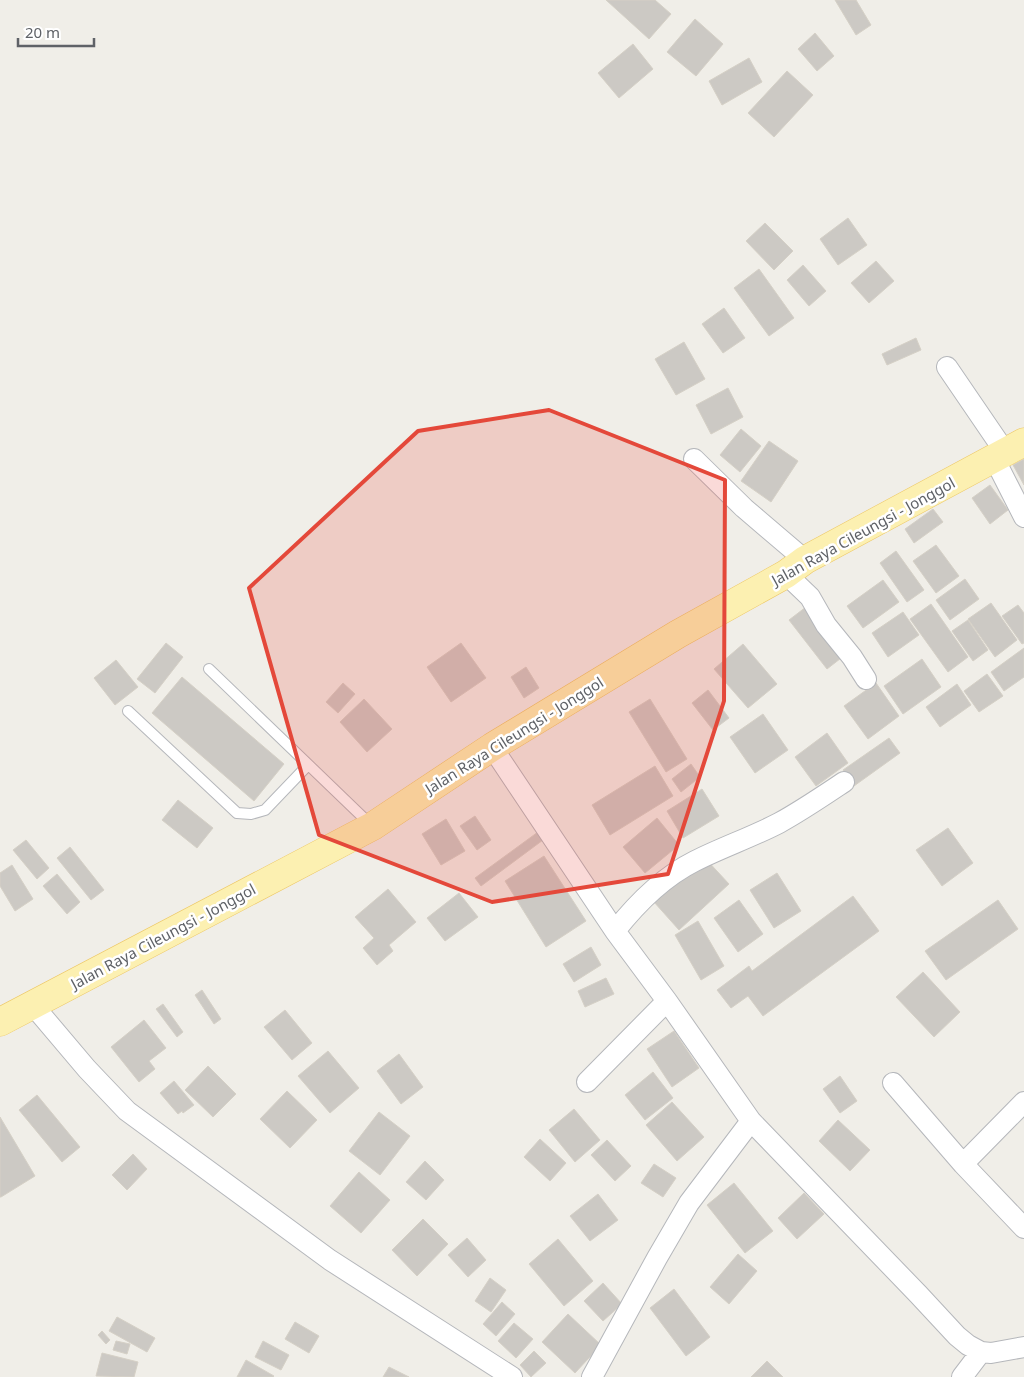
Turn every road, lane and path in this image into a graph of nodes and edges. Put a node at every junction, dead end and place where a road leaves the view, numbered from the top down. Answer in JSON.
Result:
{"nodes":[{"id":1,"x":947,"y":367,"type":"dead end"},
{"id":2,"x":1008,"y":451,"type":"edge"},
{"id":3,"x":694,"y":459,"type":"dead end"},
{"id":4,"x":1024,"y":517,"type":"edge"},
{"id":5,"x":796,"y":567,"type":"junction"},
{"id":6,"x":209,"y":669,"type":"dead end"},
{"id":7,"x":866,"y":679,"type":"dead end"},
{"id":8,"x":128,"y":711,"type":"dead end"},
{"id":9,"x":492,"y":746,"type":"junction"},
{"id":10,"x":308,"y":765,"type":"junction"},
{"id":11,"x":844,"y":782,"type":"dead end"},
{"id":12,"x":373,"y":826,"type":"junction"},
{"id":13,"x":615,"y":930,"type":"junction"},
{"id":14,"x":667,"y":1001,"type":"junction"},
{"id":15,"x":32,"y":1004,"type":"junction"},
{"id":16,"x":0,"y":1022,"type":"edge"},
{"id":17,"x":587,"y":1082,"type":"dead end"},
{"id":18,"x":893,"y":1083,"type":"dead end"},
{"id":19,"x":1024,"y":1102,"type":"edge"},
{"id":20,"x":751,"y":1121,"type":"junction"},
{"id":21,"x":963,"y":1164,"type":"junction"},
{"id":22,"x":1024,"y":1228,"type":"edge"},
{"id":23,"x":1024,"y":1348,"type":"edge"},
{"id":24,"x":981,"y":1352,"type":"junction"},
{"id":25,"x":512,"y":1377,"type":"edge"},
{"id":26,"x":592,"y":1377,"type":"edge"},
{"id":27,"x":962,"y":1377,"type":"edge"}],
"edges":[{"from":1,"to":2,"type":"street"},
{"from":2,"to":4,"type":"street"},
{"from":2,"to":5,"type":"main road","name":"Jalan Raya Cileungsi - Jonggol"},
{"from":3,"to":5,"type":"street"},
{"from":5,"to":7,"type":"street"},
{"from":5,"to":9,"type":"main road","name":"Jalan Raya Cileungsi - Jonggol"},
{"from":6,"to":10,"type":"lane"},
{"from":8,"to":10,"type":"lane"},
{"from":9,"to":12,"type":"main road","name":"Jalan Raya Cileungsi - Jonggol"},
{"from":9,"to":13,"type":"street"},
{"from":10,"to":12,"type":"lane"},
{"from":11,"to":13,"type":"street"},
{"from":12,"to":15,"type":"main road","name":"Jalan Raya Cileungsi - Jonggol"},
{"from":13,"to":14,"type":"street"},
{"from":14,"to":17,"type":"street"},
{"from":14,"to":20,"type":"street"},
{"from":15,"to":16,"type":"main road","name":"Jalan Raya Cileungsi - Jonggol"},
{"from":15,"to":25,"type":"street"},
{"from":18,"to":21,"type":"street"},
{"from":19,"to":21,"type":"street"},
{"from":20,"to":24,"type":"street"},
{"from":20,"to":26,"type":"street"},
{"from":21,"to":22,"type":"street"},
{"from":23,"to":24,"type":"street"},
{"from":24,"to":27,"type":"street"}]}
